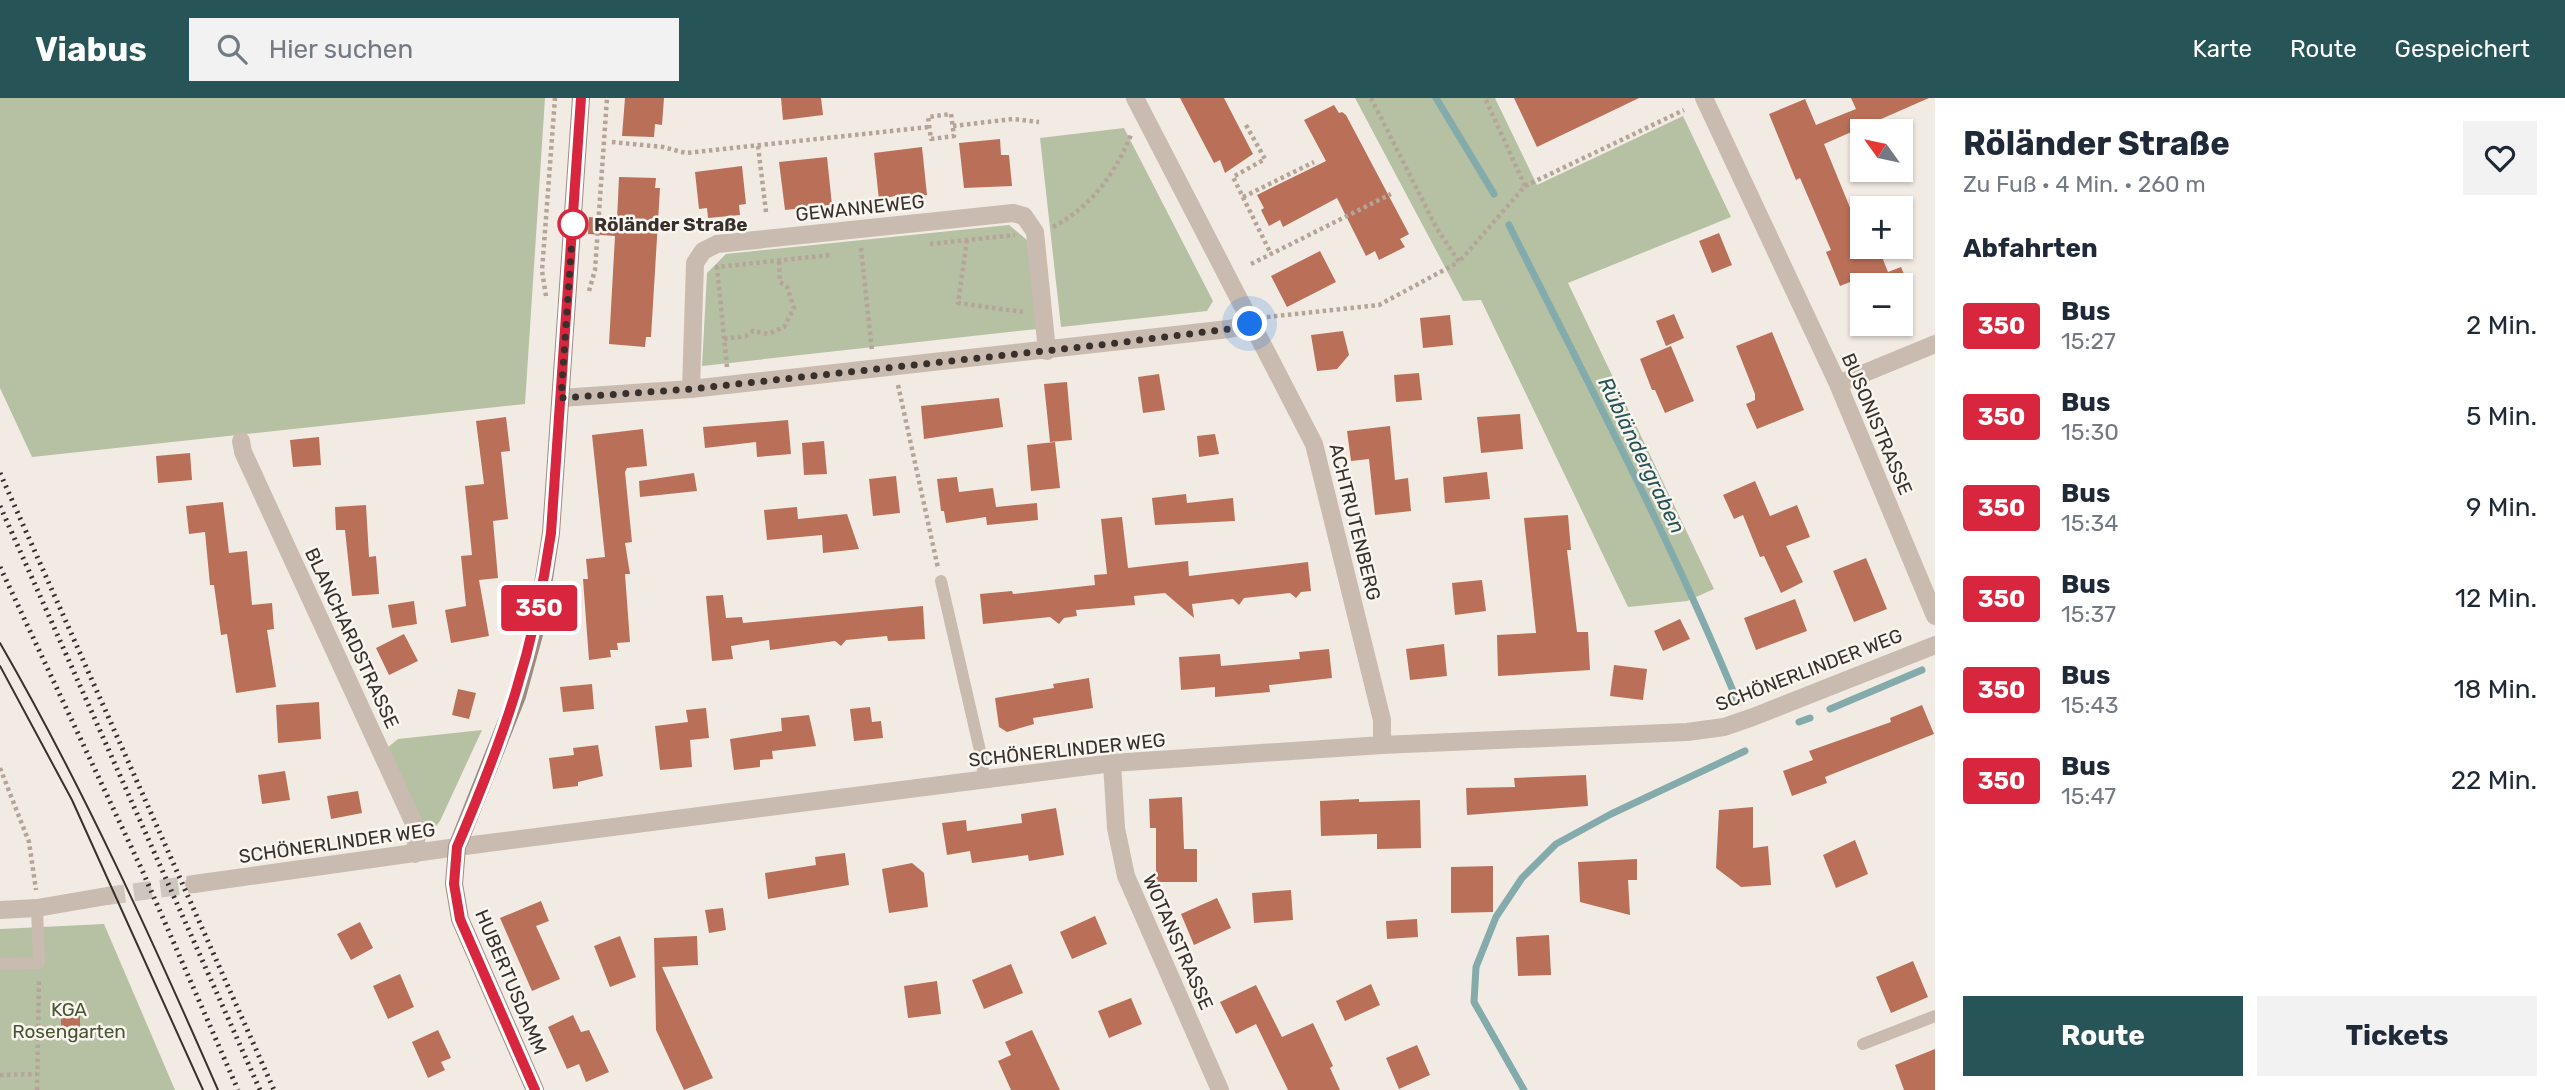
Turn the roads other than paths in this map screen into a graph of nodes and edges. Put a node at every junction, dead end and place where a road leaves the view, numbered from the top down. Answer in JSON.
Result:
{"nodes":[{"id":1,"x":581,"y":98,"type":"edge"},
{"id":2,"x":1135,"y":98,"type":"edge"},
{"id":3,"x":1706,"y":98,"type":"edge"},
{"id":4,"x":1250,"y":324,"type":"junction"},
{"id":5,"x":1935,"y":344,"type":"edge"},
{"id":6,"x":1047,"y":351,"type":"junction"},
{"id":7,"x":1838,"y":384,"type":"junction"},
{"id":8,"x":691,"y":389,"type":"junction"},
{"id":9,"x":561,"y":398,"type":"junction"},
{"id":10,"x":241,"y":441,"type":"dead end"},
{"id":11,"x":941,"y":581,"type":"road end"},
{"id":12,"x":1935,"y":616,"type":"edge"},
{"id":13,"x":1935,"y":645,"type":"edge"},
{"id":14,"x":1382,"y":746,"type":"junction"},
{"id":15,"x":1112,"y":763,"type":"junction"},
{"id":16,"x":984,"y":779,"type":"junction"},
{"id":17,"x":457,"y":847,"type":"junction"},
{"id":18,"x":415,"y":854,"type":"junction"},
{"id":19,"x":194,"y":884,"type":"tunnel mouth"},
{"id":20,"x":107,"y":896,"type":"tunnel mouth"},
{"id":21,"x":37,"y":908,"type":"junction"},
{"id":22,"x":0,"y":910,"type":"edge"},
{"id":23,"x":0,"y":964,"type":"edge"},
{"id":24,"x":1935,"y":1016,"type":"edge"},
{"id":25,"x":1863,"y":1044,"type":"dead end"},
{"id":26,"x":535,"y":1090,"type":"edge"},
{"id":27,"x":1220,"y":1090,"type":"edge"}],
"edges":[{"from":1,"to":9,"type":"street"},
{"from":2,"to":4,"type":"street","name":"ACHTRUTENBERG"},
{"from":3,"to":7,"type":"street","name":"BUSONISTRASSE"},
{"from":4,"to":6,"type":"street"},
{"from":4,"to":14,"type":"street","name":"ACHTRUTENBERG"},
{"from":5,"to":7,"type":"street"},
{"from":6,"to":8,"type":"street"},
{"from":6,"to":8,"type":"street","name":"GEWANNEWEG"},
{"from":7,"to":12,"type":"street","name":"BUSONISTRASSE"},
{"from":8,"to":9,"type":"street"},
{"from":9,"to":17,"type":"street"},
{"from":10,"to":18,"type":"street","name":"BLANCHARDSTRASSE"},
{"from":11,"to":16,"type":"lane"},
{"from":13,"to":14,"type":"street","name":"SCHÖNERLINDER WEG"},
{"from":14,"to":15,"type":"street","name":"SCHÖNERLINDER WEG"},
{"from":15,"to":16,"type":"street","name":"SCHÖNERLINDER WEG"},
{"from":15,"to":27,"type":"street","name":"WOTANSTRASSE"},
{"from":16,"to":17,"type":"street","name":"SCHÖNERLINDER WEG"},
{"from":17,"to":18,"type":"street","name":"SCHÖNERLINDER WEG"},
{"from":17,"to":26,"type":"street","name":"HUBERTUSDAMM"},
{"from":18,"to":19,"type":"street","name":"SCHÖNERLINDER WEG"},
{"from":20,"to":21,"type":"street"},
{"from":21,"to":22,"type":"street"},
{"from":21,"to":23,"type":"lane"},
{"from":24,"to":25,"type":"lane"}]}
